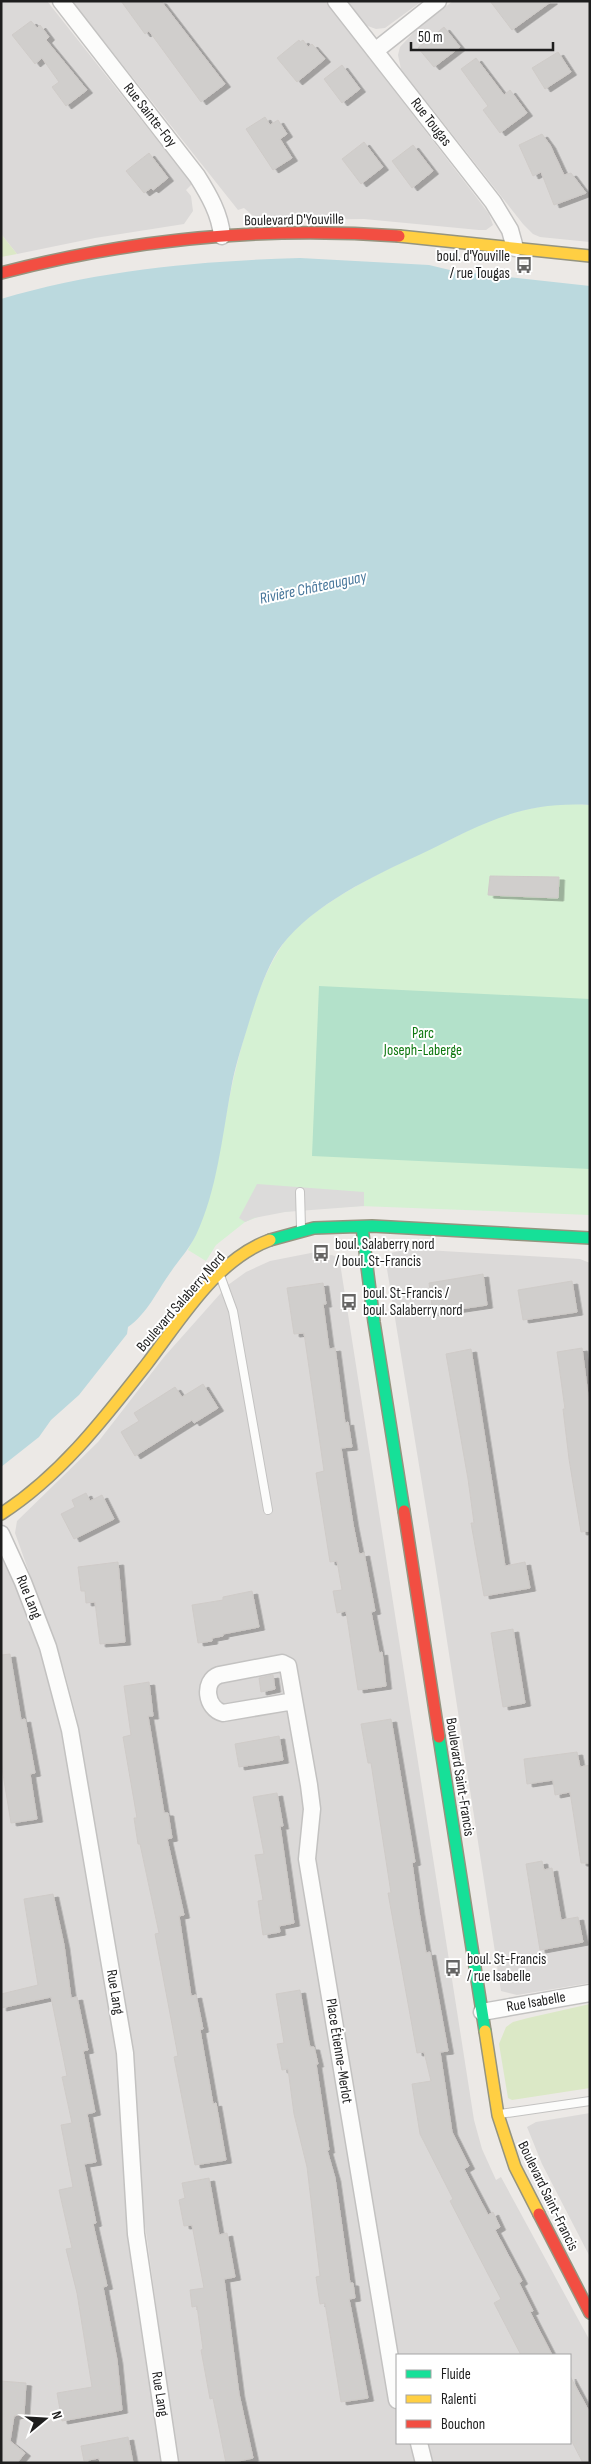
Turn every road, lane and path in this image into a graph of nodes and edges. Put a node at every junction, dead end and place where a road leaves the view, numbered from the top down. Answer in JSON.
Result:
{"nodes":[{"id":1,"x":61,"y":1,"type":"edge"},
{"id":2,"x":336,"y":1,"type":"edge"},
{"id":3,"x":438,"y":1,"type":"edge"},
{"id":4,"x":376,"y":51,"type":"junction"},
{"id":5,"x":222,"y":236,"type":"junction"},
{"id":6,"x":515,"y":248,"type":"junction"},
{"id":7,"x":590,"y":256,"type":"edge"},
{"id":8,"x":1,"y":273,"type":"edge"},
{"id":9,"x":300,"y":1192,"type":"dead end"},
{"id":10,"x":362,"y":1227,"type":"junction"},
{"id":11,"x":301,"y":1231,"type":"junction"},
{"id":12,"x":590,"y":1238,"type":"edge"},
{"id":13,"x":220,"y":1276,"type":"junction"},
{"id":14,"x":268,"y":1510,"type":"dead end"},
{"id":15,"x":1,"y":1514,"type":"edge"},
{"id":16,"x":1,"y":1534,"type":"edge"},
{"id":17,"x":294,"y":1701,"type":"junction"},
{"id":18,"x":590,"y":1993,"type":"edge"},
{"id":19,"x":482,"y":2012,"type":"junction"},
{"id":20,"x":590,"y":2101,"type":"edge"},
{"id":21,"x":498,"y":2115,"type":"junction"},
{"id":22,"x":590,"y":2313,"type":"edge"},
{"id":23,"x":396,"y":2394,"type":"edge"},
{"id":24,"x":419,"y":2444,"type":"edge"},
{"id":25,"x":170,"y":2463,"type":"edge"},
{"id":26,"x":424,"y":2463,"type":"edge"}],
"edges":[{"from":1,"to":5,"type":"street","name":"Rue Sainte-Foy"},
{"from":2,"to":4,"type":"street","name":"Rue Tougas"},
{"from":3,"to":4,"type":"street"},
{"from":4,"to":6,"type":"street","name":"Rue Tougas"},
{"from":5,"to":6,"type":"street","name":"Boulevard D'Youville"},
{"from":5,"to":8,"type":"street","name":"Boulevard D'Youville"},
{"from":6,"to":7,"type":"street","name":"Boulevard D'Youville"},
{"from":9,"to":11,"type":"lane"},
{"from":10,"to":11,"type":"street","name":"Boulevard Salaberry Nord"},
{"from":10,"to":12,"type":"street","name":"Boulevard Salaberry Nord"},
{"from":10,"to":19,"type":"street","name":"Boulevard Saint-Francis"},
{"from":11,"to":13,"type":"street","name":"Boulevard Salaberry Nord"},
{"from":13,"to":14,"type":"lane"},
{"from":13,"to":15,"type":"street","name":"Boulevard Salaberry Nord"},
{"from":16,"to":25,"type":"street","name":"Rue Lang"},
{"from":17,"to":17,"type":"street","name":"Place Étienne-Merlot"},
{"from":17,"to":23,"type":"street","name":"Place Étienne-Merlot"},
{"from":18,"to":19,"type":"street","name":"Rue Isabelle"},
{"from":19,"to":21,"type":"street","name":"Boulevard Saint-Francis"},
{"from":20,"to":21,"type":"lane"},
{"from":21,"to":22,"type":"street","name":"Boulevard Saint-Francis"},
{"from":24,"to":26,"type":"street"}]}
